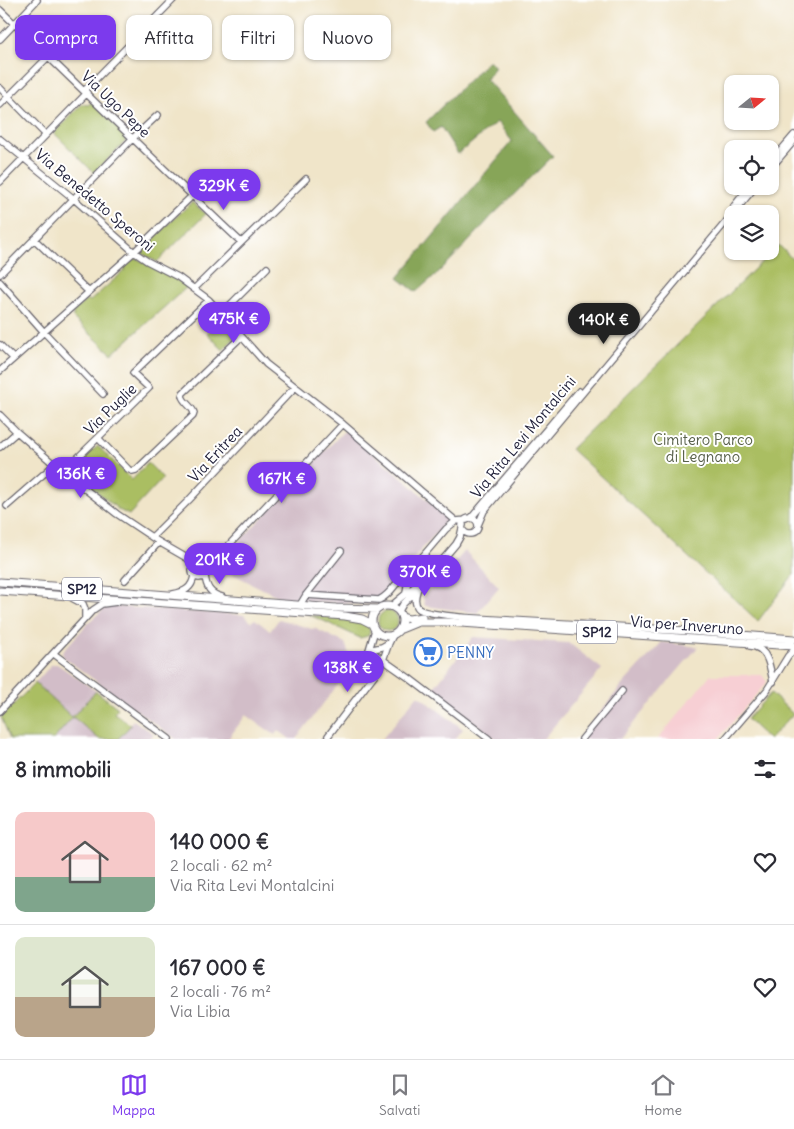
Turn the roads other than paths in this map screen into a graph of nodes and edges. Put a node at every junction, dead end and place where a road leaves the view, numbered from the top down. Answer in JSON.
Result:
{"nodes":[{"id":1,"x":37,"y":0,"type":"edge"},
{"id":2,"x":173,"y":0,"type":"edge"},
{"id":3,"x":0,"y":10,"type":"edge"},
{"id":4,"x":14,"y":24,"type":"junction"},
{"id":5,"x":0,"y":39,"type":"edge"},
{"id":6,"x":45,"y":60,"type":"edge"},
{"id":7,"x":53,"y":60,"type":"edge"},
{"id":8,"x":0,"y":88,"type":"edge"},
{"id":9,"x":85,"y":92,"type":"junction"},
{"id":10,"x":8,"y":97,"type":"junction"},
{"id":11,"x":0,"y":105,"type":"edge"},
{"id":12,"x":158,"y":115,"type":"dead end"},
{"id":13,"x":46,"y":135,"type":"junction"},
{"id":14,"x":794,"y":135,"type":"edge"},
{"id":15,"x":133,"y":138,"type":"junction"},
{"id":16,"x":0,"y":139,"type":"edge"},
{"id":17,"x":794,"y":141,"type":"edge"},
{"id":18,"x":779,"y":152,"type":"edge"},
{"id":19,"x":23,"y":158,"type":"junction"},
{"id":20,"x":779,"y":158,"type":"edge"},
{"id":21,"x":306,"y":179,"type":"dead end"},
{"id":22,"x":0,"y":182,"type":"edge"},
{"id":23,"x":742,"y":195,"type":"edge"},
{"id":24,"x":748,"y":195,"type":"edge"},
{"id":25,"x":192,"y":196,"type":"junction"},
{"id":26,"x":74,"y":199,"type":"junction"},
{"id":27,"x":34,"y":239,"type":"junction"},
{"id":28,"x":241,"y":242,"type":"junction"},
{"id":29,"x":134,"y":252,"type":"junction"},
{"id":30,"x":267,"y":268,"type":"dead end"},
{"id":31,"x":0,"y":274,"type":"edge"},
{"id":32,"x":0,"y":282,"type":"edge"},
{"id":33,"x":194,"y":289,"type":"junction"},
{"id":34,"x":89,"y":292,"type":"junction"},
{"id":35,"x":209,"y":300,"type":"junction"},
{"id":36,"x":220,"y":314,"type":"junction"},
{"id":37,"x":44,"y":332,"type":"junction"},
{"id":38,"x":241,"y":337,"type":"junction"},
{"id":39,"x":0,"y":345,"type":"edge"},
{"id":40,"x":13,"y":358,"type":"junction"},
{"id":41,"x":0,"y":371,"type":"edge"},
{"id":42,"x":295,"y":387,"type":"junction"},
{"id":43,"x":103,"y":394,"type":"dead end"},
{"id":44,"x":0,"y":415,"type":"edge"},
{"id":45,"x":343,"y":424,"type":"junction"},
{"id":46,"x":17,"y":432,"type":"junction"},
{"id":47,"x":98,"y":438,"type":"junction"},
{"id":48,"x":0,"y":448,"type":"edge"},
{"id":49,"x":54,"y":465,"type":"junction"},
{"id":50,"x":63,"y":472,"type":"junction"},
{"id":51,"x":7,"y":506,"type":"dead end"},
{"id":52,"x":456,"y":521,"type":"junction"},
{"id":53,"x":466,"y":521,"type":"junction"},
{"id":54,"x":478,"y":525,"type":"junction"},
{"id":55,"x":472,"y":534,"type":"junction"},
{"id":56,"x":152,"y":537,"type":"junction"},
{"id":57,"x":159,"y":542,"type":"junction"},
{"id":58,"x":456,"y":544,"type":"junction"},
{"id":59,"x":341,"y":551,"type":"dead end"},
{"id":60,"x":183,"y":556,"type":"junction"},
{"id":61,"x":200,"y":565,"type":"junction"},
{"id":62,"x":411,"y":570,"type":"junction"},
{"id":63,"x":432,"y":571,"type":"junction"},
{"id":64,"x":205,"y":572,"type":"junction"},
{"id":65,"x":194,"y":573,"type":"junction"},
{"id":66,"x":126,"y":580,"type":"dead end"},
{"id":67,"x":0,"y":582,"type":"edge"},
{"id":68,"x":393,"y":588,"type":"junction"},
{"id":69,"x":417,"y":590,"type":"junction"},
{"id":70,"x":0,"y":591,"type":"edge"},
{"id":71,"x":406,"y":591,"type":"junction"},
{"id":72,"x":64,"y":595,"type":"junction"},
{"id":73,"x":163,"y":595,"type":"junction"},
{"id":74,"x":306,"y":595,"type":"junction"},
{"id":75,"x":229,"y":599,"type":"junction"},
{"id":76,"x":136,"y":601,"type":"junction"},
{"id":77,"x":300,"y":605,"type":"junction"},
{"id":78,"x":391,"y":606,"type":"junction"},
{"id":79,"x":378,"y":609,"type":"junction"},
{"id":80,"x":401,"y":614,"type":"junction"},
{"id":81,"x":466,"y":618,"type":"junction"},
{"id":82,"x":84,"y":620,"type":"junction"},
{"id":83,"x":374,"y":627,"type":"junction"},
{"id":84,"x":400,"y":629,"type":"junction"},
{"id":85,"x":393,"y":635,"type":"junction"},
{"id":86,"x":661,"y":637,"type":"junction"},
{"id":87,"x":794,"y":639,"type":"edge"},
{"id":88,"x":389,"y":643,"type":"junction"},
{"id":89,"x":794,"y":648,"type":"edge"},
{"id":90,"x":369,"y":650,"type":"junction"},
{"id":91,"x":54,"y":654,"type":"junction"},
{"id":92,"x":791,"y":658,"type":"edge"},
{"id":93,"x":384,"y":660,"type":"junction"},
{"id":94,"x":773,"y":682,"type":"junction"},
{"id":95,"x":622,"y":691,"type":"dead end"},
{"id":96,"x":0,"y":711,"type":"edge"},
{"id":97,"x":328,"y":736,"type":"dead end"},
{"id":98,"x":169,"y":739,"type":"edge"},
{"id":99,"x":489,"y":739,"type":"edge"},
{"id":100,"x":582,"y":739,"type":"edge"},
{"id":101,"x":724,"y":739,"type":"edge"}],
"edges":[{"from":1,"to":4,"type":"street"},
{"from":2,"to":9,"type":"street"},
{"from":3,"to":4,"type":"street","name":"Via Ugo Pepe"},
{"from":4,"to":5,"type":"street"},
{"from":6,"to":10,"type":"street"},
{"from":7,"to":9,"type":"street","name":"Via Ugo Pepe"},
{"from":8,"to":10,"type":"street"},
{"from":9,"to":13,"type":"street"},
{"from":9,"to":15,"type":"street","name":"Via Ugo Pepe"},
{"from":10,"to":11,"type":"street"},
{"from":10,"to":13,"type":"street"},
{"from":12,"to":15,"type":"street"},
{"from":13,"to":19,"type":"street"},
{"from":14,"to":18,"type":"street"},
{"from":15,"to":25,"type":"street","name":"Via Ugo Pepe"},
{"from":15,"to":26,"type":"street"},
{"from":16,"to":19,"type":"street","name":"Via Benedetto Speroni"},
{"from":17,"to":20,"type":"street"},
{"from":19,"to":22,"type":"street"},
{"from":19,"to":26,"type":"street","name":"Via Benedetto Speroni"},
{"from":21,"to":28,"type":"street"},
{"from":23,"to":53,"type":"street","name":"Via Rita Levi Montalcini"},
{"from":24,"to":54,"type":"street","name":"Via Rita Levi Montalcini"},
{"from":25,"to":28,"type":"street","name":"Via Ugo Pepe"},
{"from":25,"to":29,"type":"street"},
{"from":26,"to":27,"type":"street"},
{"from":26,"to":29,"type":"street","name":"Via Benedetto Speroni"},
{"from":27,"to":31,"type":"street"},
{"from":27,"to":34,"type":"street"},
{"from":28,"to":33,"type":"street"},
{"from":29,"to":33,"type":"street","name":"Via Benedetto Speroni"},
{"from":29,"to":34,"type":"street"},
{"from":30,"to":36,"type":"street"},
{"from":32,"to":37,"type":"street"},
{"from":33,"to":35,"type":"street","name":"Via Benedetto Speroni"},
{"from":34,"to":37,"type":"street"},
{"from":35,"to":36,"type":"street","name":"Via Benedetto Speroni"},
{"from":35,"to":47,"type":"street","name":"Via Puglie"},
{"from":36,"to":38,"type":"street","name":"Via Benedetto Speroni"},
{"from":37,"to":40,"type":"street"},
{"from":37,"to":43,"type":"street"},
{"from":38,"to":42,"type":"street","name":"Via Benedetto Speroni"},
{"from":38,"to":47,"type":"street"},
{"from":39,"to":40,"type":"street"},
{"from":40,"to":41,"type":"street"},
{"from":42,"to":45,"type":"street","name":"Via Benedetto Speroni"},
{"from":42,"to":56,"type":"street","name":"Via Eritrea"},
{"from":44,"to":46,"type":"street"},
{"from":45,"to":52,"type":"street","name":"Via Benedetto Speroni"},
{"from":45,"to":64,"type":"street"},
{"from":46,"to":48,"type":"street"},
{"from":46,"to":49,"type":"street"},
{"from":47,"to":50,"type":"street","name":"Via Puglie"},
{"from":49,"to":50,"type":"street"},
{"from":49,"to":51,"type":"street"},
{"from":50,"to":56,"type":"street"},
{"from":52,"to":53,"type":"street"},
{"from":52,"to":62,"type":"street"},
{"from":53,"to":54,"type":"street"},
{"from":53,"to":55,"type":"street"},
{"from":53,"to":58,"type":"street","name":"Via Rita Levi Montalcini"},
{"from":54,"to":55,"type":"street"},
{"from":55,"to":58,"type":"street","name":"Via Rita Levi Montalcini"},
{"from":56,"to":57,"type":"street"},
{"from":57,"to":60,"type":"street"},
{"from":57,"to":66,"type":"street"},
{"from":58,"to":63,"type":"street","name":"Via Rita Levi Montalcini"},
{"from":59,"to":74,"type":"street"},
{"from":60,"to":61,"type":"street"},
{"from":60,"to":65,"type":"street"},
{"from":61,"to":64,"type":"street"},
{"from":61,"to":65,"type":"street"},
{"from":62,"to":68,"type":"street"},
{"from":62,"to":71,"type":"street"},
{"from":63,"to":69,"type":"street","name":"Via Rita Levi Montalcini"},
{"from":63,"to":71,"type":"street","name":"Via Rita Levi Montalcini"},
{"from":64,"to":65,"type":"street"},
{"from":64,"to":75,"type":"street"},
{"from":65,"to":73,"type":"street"},
{"from":67,"to":73,"type":"main road","number":"SP12"},
{"from":68,"to":71,"type":"street"},
{"from":68,"to":74,"type":"street"},
{"from":69,"to":80,"type":"street","name":"Via Rita Levi Montalcini"},
{"from":69,"to":81,"type":"street","name":"Via per Inveruno"},
{"from":70,"to":72,"type":"main road","number":"SP12"},
{"from":71,"to":78,"type":"street","name":"Via Rita Levi Montalcini"},
{"from":72,"to":76,"type":"main road","number":"SP12"},
{"from":72,"to":82,"type":"street"},
{"from":73,"to":75,"type":"main road","number":"SP12"},
{"from":74,"to":77,"type":"street"},
{"from":75,"to":77,"type":"main road","number":"SP12"},
{"from":76,"to":82,"type":"street"},
{"from":76,"to":83,"type":"main road","number":"SP12"},
{"from":77,"to":79,"type":"main road","number":"SP12"},
{"from":78,"to":79,"type":"main road"},
{"from":78,"to":80,"type":"main road"},
{"from":79,"to":83,"type":"main road"},
{"from":80,"to":81,"type":"main road","name":"Via per Inveruno","number":"SP12"},
{"from":80,"to":84,"type":"main road"},
{"from":81,"to":87,"type":"main road","name":"Via per Inveruno","number":"SP12"},
{"from":82,"to":91,"type":"street"},
{"from":83,"to":85,"type":"main road"},
{"from":83,"to":90,"type":"street"},
{"from":84,"to":85,"type":"main road"},
{"from":84,"to":86,"type":"main road","name":"Via per Inveruno","number":"SP12"},
{"from":85,"to":88,"type":"street"},
{"from":86,"to":89,"type":"main road","name":"Via per Inveruno","number":"SP12"},
{"from":86,"to":94,"type":"street"},
{"from":88,"to":90,"type":"street"},
{"from":88,"to":93,"type":"street"},
{"from":89,"to":92,"type":"street"},
{"from":90,"to":93,"type":"street"},
{"from":91,"to":96,"type":"street"},
{"from":91,"to":98,"type":"street"},
{"from":92,"to":94,"type":"street"},
{"from":93,"to":97,"type":"street"},
{"from":93,"to":99,"type":"street"},
{"from":94,"to":101,"type":"street"},
{"from":95,"to":100,"type":"street"}]}
